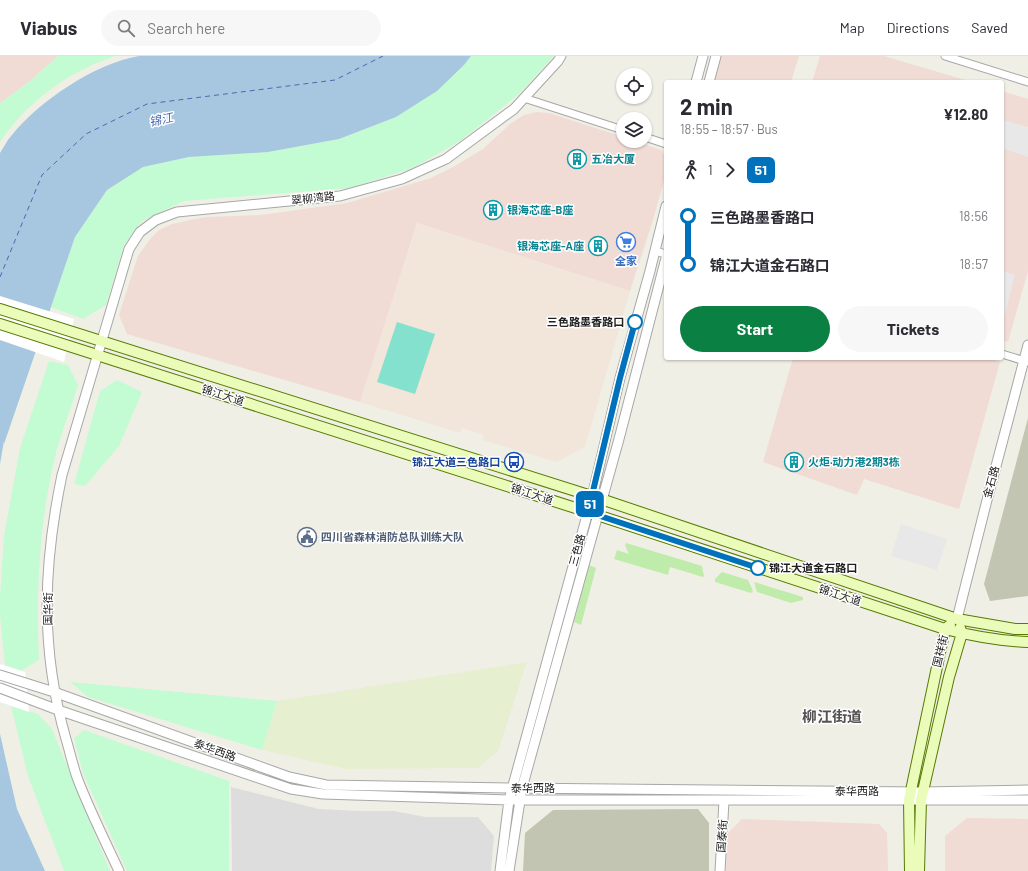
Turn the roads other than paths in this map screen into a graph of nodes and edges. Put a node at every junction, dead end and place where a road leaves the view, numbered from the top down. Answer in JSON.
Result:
{"nodes":[{"id":1,"x":561,"y":56,"type":"edge"},
{"id":2,"x":703,"y":56,"type":"edge"},
{"id":3,"x":716,"y":56,"type":"edge"},
{"id":4,"x":945,"y":56,"type":"edge"},
{"id":5,"x":697,"y":80,"type":"edge"},
{"id":6,"x":710,"y":80,"type":"edge"},
{"id":7,"x":1028,"y":82,"type":"edge"},
{"id":8,"x":524,"y":98,"type":"junction"},
{"id":9,"x":616,"y":128,"type":"edge"},
{"id":10,"x":652,"y":139,"type":"edge"},
{"id":11,"x":664,"y":143,"type":"edge"},
{"id":12,"x":664,"y":214,"type":"edge"},
{"id":13,"x":655,"y":251,"type":"junction"},
{"id":14,"x":664,"y":253,"type":"edge"},
{"id":15,"x":664,"y":266,"type":"edge"},
{"id":16,"x":0,"y":309,"type":"edge"},
{"id":17,"x":0,"y":324,"type":"edge"},
{"id":18,"x":102,"y":341,"type":"junction"},
{"id":19,"x":1028,"y":345,"type":"edge"},
{"id":20,"x":98,"y":354,"type":"junction"},
{"id":21,"x":1004,"y":355,"type":"edge"},
{"id":22,"x":1026,"y":362,"type":"edge"},
{"id":23,"x":596,"y":498,"type":"junction"},
{"id":24,"x":592,"y":513,"type":"junction"},
{"id":25,"x":957,"y":619,"type":"junction"},
{"id":26,"x":945,"y":629,"type":"junction"},
{"id":27,"x":1028,"y":629,"type":"edge"},
{"id":28,"x":962,"y":633,"type":"junction"},
{"id":29,"x":1028,"y":642,"type":"edge"},
{"id":30,"x":0,"y":675,"type":"edge"},
{"id":31,"x":0,"y":688,"type":"edge"},
{"id":32,"x":54,"y":692,"type":"junction"},
{"id":33,"x":58,"y":710,"type":"junction"},
{"id":34,"x":517,"y":788,"type":"junction"},
{"id":35,"x":1028,"y":790,"type":"edge"},
{"id":36,"x":909,"y":796,"type":"junction"},
{"id":37,"x":921,"y":796,"type":"junction"},
{"id":38,"x":509,"y":800,"type":"junction"},
{"id":39,"x":519,"y":800,"type":"junction"},
{"id":40,"x":1028,"y":800,"type":"edge"},
{"id":41,"x":724,"y":801,"type":"junction"},
{"id":42,"x":119,"y":871,"type":"edge"},
{"id":43,"x":500,"y":871,"type":"edge"},
{"id":44,"x":509,"y":871,"type":"edge"},
{"id":45,"x":720,"y":871,"type":"edge"},
{"id":46,"x":910,"y":871,"type":"edge"},
{"id":47,"x":919,"y":871,"type":"edge"}],
"edges":[{"from":1,"to":8,"type":"street","name":"翠柳湾路"},
{"from":2,"to":5,"type":"street"},
{"from":3,"to":6,"type":"street"},
{"from":4,"to":7,"type":"street"},
{"from":8,"to":9,"type":"street"},
{"from":8,"to":18,"type":"street","name":"翠柳湾路"},
{"from":10,"to":11,"type":"street"},
{"from":12,"to":13,"type":"street","name":"三色路"},
{"from":13,"to":14,"type":"street"},
{"from":13,"to":23,"type":"street","name":"三色路"},
{"from":15,"to":23,"type":"street","name":"三色路"},
{"from":16,"to":18,"type":"main road","name":"锦江大道"},
{"from":17,"to":20,"type":"main road","name":"锦江大道"},
{"from":18,"to":20,"type":"street","name":"国华街"},
{"from":18,"to":23,"type":"main road","name":"锦江大道"},
{"from":19,"to":22,"type":"street","name":"金石路"},
{"from":20,"to":24,"type":"main road","name":"锦江大道"},
{"from":20,"to":32,"type":"street","name":"国华街"},
{"from":21,"to":22,"type":"street"},
{"from":22,"to":25,"type":"street","name":"金石路"},
{"from":23,"to":24,"type":"street","name":"三色路"},
{"from":23,"to":25,"type":"main road","name":"锦江大道"},
{"from":24,"to":26,"type":"main road","name":"锦江大道"},
{"from":24,"to":34,"type":"street","name":"三色路"},
{"from":25,"to":26,"type":"main road","name":"国祥街"},
{"from":25,"to":27,"type":"main road","name":"锦江大道"},
{"from":25,"to":28,"type":"main road","name":"国祥街"},
{"from":26,"to":28,"type":"main road","name":"锦江大道"},
{"from":26,"to":36,"type":"main road","name":"国祥街"},
{"from":28,"to":29,"type":"main road","name":"锦江大道"},
{"from":28,"to":37,"type":"main road","name":"国祥街"},
{"from":30,"to":32,"type":"street","name":"泰华西路"},
{"from":31,"to":33,"type":"street","name":"泰华西路"},
{"from":32,"to":33,"type":"street","name":"国华街"},
{"from":32,"to":34,"type":"street","name":"泰华西路"},
{"from":33,"to":38,"type":"street","name":"泰华西路"},
{"from":33,"to":42,"type":"street","name":"国华街"},
{"from":34,"to":36,"type":"street","name":"泰华西路"},
{"from":34,"to":38,"type":"street","name":"三色路"},
{"from":34,"to":39,"type":"street","name":"三色路"},
{"from":35,"to":37,"type":"street","name":"泰华西路"},
{"from":36,"to":37,"type":"street","name":"泰华西路"},
{"from":36,"to":41,"type":"street","name":"泰华西路"},
{"from":36,"to":46,"type":"main road","name":"国祥街"},
{"from":37,"to":40,"type":"street","name":"泰华西路"},
{"from":37,"to":47,"type":"main road","name":"国祥街"},
{"from":38,"to":39,"type":"street","name":"泰华西路"},
{"from":38,"to":43,"type":"street","name":"三色路"},
{"from":39,"to":41,"type":"street","name":"泰华西路"},
{"from":39,"to":44,"type":"street","name":"三色路"},
{"from":41,"to":45,"type":"street","name":"国泰街"}]}
